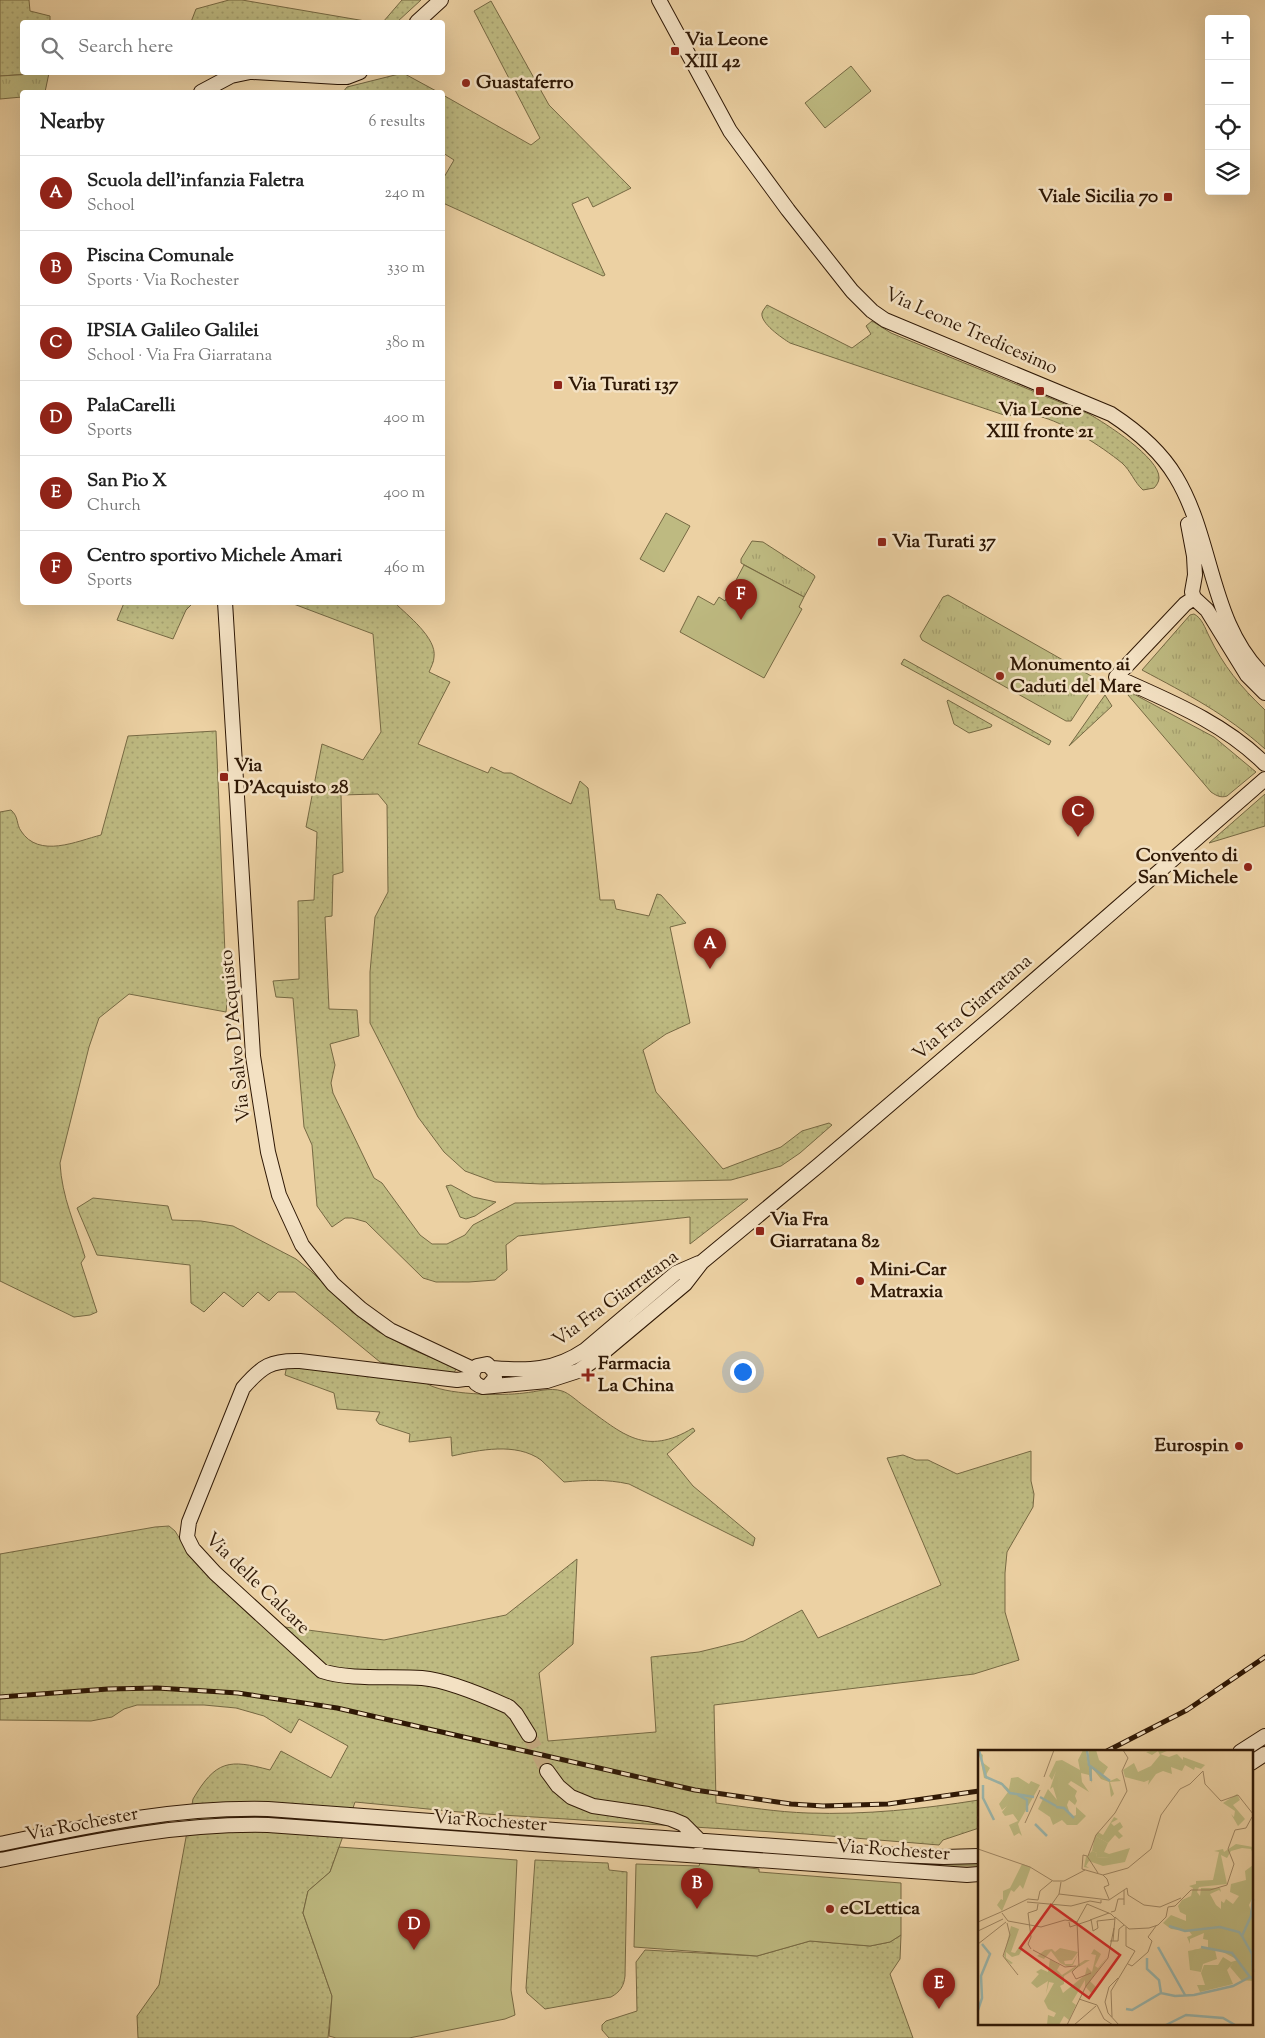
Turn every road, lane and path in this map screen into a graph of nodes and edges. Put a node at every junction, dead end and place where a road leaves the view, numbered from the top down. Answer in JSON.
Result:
{"nodes":[{"id":1,"x":441,"y":0,"type":"edge"},
{"id":2,"x":658,"y":0,"type":"edge"},
{"id":3,"x":420,"y":20,"type":"edge"},
{"id":4,"x":236,"y":75,"type":"edge"},
{"id":5,"x":304,"y":75,"type":"edge"},
{"id":6,"x":352,"y":75,"type":"edge"},
{"id":7,"x":206,"y":90,"type":"edge"},
{"id":8,"x":1182,"y":491,"type":"junction"},
{"id":9,"x":1216,"y":589,"type":"junction"},
{"id":10,"x":1197,"y":596,"type":"junction"},
{"id":11,"x":225,"y":605,"type":"edge"},
{"id":12,"x":1265,"y":677,"type":"edge"},
{"id":13,"x":1265,"y":693,"type":"edge"},
{"id":14,"x":1265,"y":764,"type":"edge"},
{"id":15,"x":1263,"y":782,"type":"edge"},
{"id":16,"x":702,"y":1262,"type":"junction"},
{"id":17,"x":492,"y":1368,"type":"junction"},
{"id":18,"x":473,"y":1374,"type":"junction"},
{"id":19,"x":488,"y":1386,"type":"junction"},
{"id":20,"x":528,"y":1735,"type":"tunnel mouth"},
{"id":21,"x":1265,"y":1736,"type":"edge"},
{"id":22,"x":1243,"y":1750,"type":"edge"},
{"id":23,"x":1265,"y":1754,"type":"edge"},
{"id":24,"x":1252,"y":1762,"type":"edge"},
{"id":25,"x":547,"y":1772,"type":"tunnel mouth"},
{"id":26,"x":699,"y":1840,"type":"junction"},
{"id":27,"x":0,"y":1844,"type":"edge"},
{"id":28,"x":698,"y":1856,"type":"junction"},
{"id":29,"x":978,"y":1856,"type":"edge"},
{"id":30,"x":0,"y":1860,"type":"edge"},
{"id":31,"x":978,"y":1874,"type":"edge"}],
"edges":[{"from":1,"to":3,"type":"main road"},
{"from":2,"to":8,"type":"main road","name":"Via Leone Tredicesimo"},
{"from":4,"to":7,"type":"main road"},
{"from":5,"to":6,"type":"main road"},
{"from":8,"to":9,"type":"main road"},
{"from":8,"to":10,"type":"main road"},
{"from":9,"to":10,"type":"main road"},
{"from":9,"to":10,"type":"main road"},
{"from":9,"to":12,"type":"main road"},
{"from":10,"to":13,"type":"main road"},
{"from":10,"to":14,"type":"main road"},
{"from":11,"to":18,"type":"main road","name":"Via Salvo D'Acquisto"},
{"from":15,"to":16,"type":"main road","name":"Via Fra Giarratana"},
{"from":16,"to":17,"type":"main road","name":"Via Fra Giarratana"},
{"from":16,"to":19,"type":"main road","name":"Via Fra Giarratana"},
{"from":17,"to":18,"type":"main road"},
{"from":17,"to":19,"type":"main road"},
{"from":18,"to":19,"type":"main road"},
{"from":18,"to":20,"type":"main road","name":"Via delle Calcare"},
{"from":21,"to":22,"type":"main road"},
{"from":23,"to":24,"type":"main road"},
{"from":25,"to":26,"type":"main road"},
{"from":26,"to":27,"type":"main road","name":"Via Rochester"},
{"from":26,"to":28,"type":"main road"},
{"from":26,"to":29,"type":"main road","name":"Via Rochester"},
{"from":28,"to":30,"type":"main road","name":"Via Rochester"},
{"from":28,"to":31,"type":"main road","name":"Via Rochester"}]}
